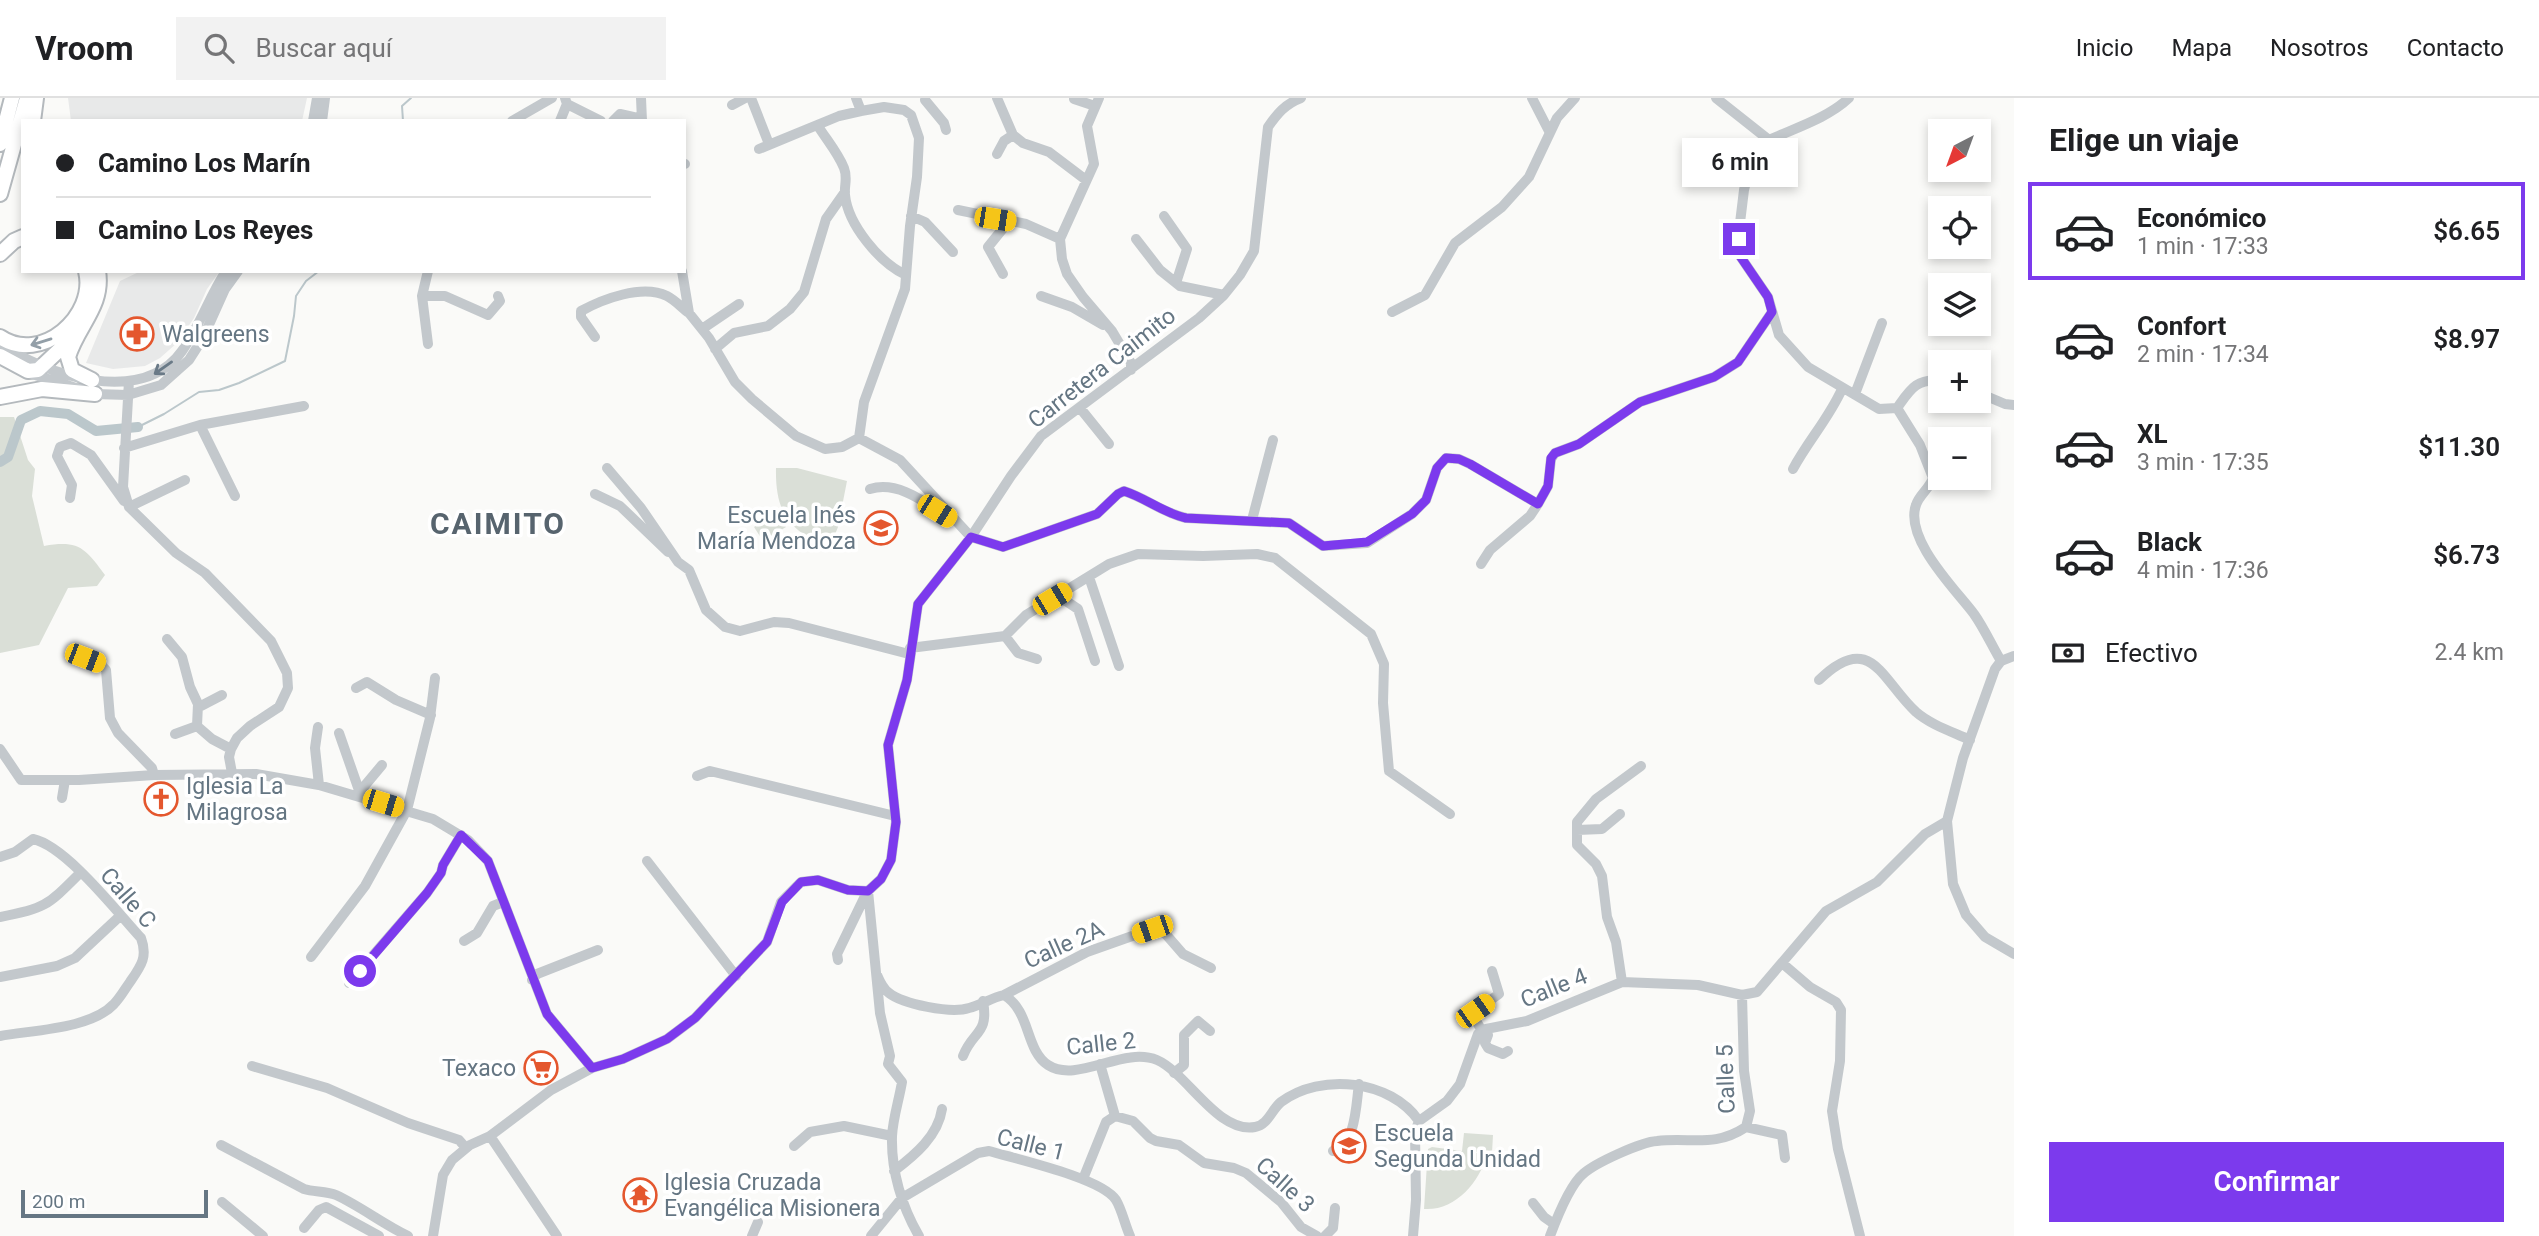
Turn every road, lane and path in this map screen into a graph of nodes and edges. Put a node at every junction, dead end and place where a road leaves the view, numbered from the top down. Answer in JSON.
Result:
{"nodes":[{"id":1,"x":12,"y":98,"type":"edge"},
{"id":2,"x":27,"y":98,"type":"edge"},
{"id":3,"x":36,"y":98,"type":"edge"},
{"id":4,"x":317,"y":98,"type":"edge"},
{"id":5,"x":325,"y":98,"type":"edge"},
{"id":6,"x":552,"y":98,"type":"edge"},
{"id":7,"x":641,"y":98,"type":"edge"},
{"id":8,"x":745,"y":98,"type":"edge"},
{"id":9,"x":751,"y":98,"type":"edge"},
{"id":10,"x":856,"y":98,"type":"edge"},
{"id":11,"x":997,"y":98,"type":"edge"},
{"id":12,"x":1301,"y":98,"type":"edge"},
{"id":13,"x":1532,"y":98,"type":"edge"},
{"id":14,"x":1575,"y":98,"type":"edge"},
{"id":15,"x":1716,"y":98,"type":"edge"},
{"id":16,"x":1849,"y":98,"type":"edge"},
{"id":17,"x":926,"y":99,"type":"edge"},
{"id":18,"x":1074,"y":99,"type":"edge"},
{"id":19,"x":566,"y":101,"type":"edge"},
{"id":20,"x":1097,"y":102,"type":"edge"},
{"id":21,"x":732,"y":105,"type":"dead end"},
{"id":22,"x":861,"y":111,"type":"junction"},
{"id":23,"x":911,"y":115,"type":"junction"},
{"id":24,"x":21,"y":119,"type":"edge"},
{"id":25,"x":21,"y":119,"type":"edge"},
{"id":26,"x":33,"y":119,"type":"edge"},
{"id":27,"x":313,"y":119,"type":"edge"},
{"id":28,"x":321,"y":119,"type":"edge"},
{"id":29,"x":515,"y":119,"type":"edge"},
{"id":30,"x":561,"y":119,"type":"edge"},
{"id":31,"x":595,"y":119,"type":"edge"},
{"id":32,"x":615,"y":119,"type":"edge"},
{"id":33,"x":638,"y":119,"type":"edge"},
{"id":34,"x":642,"y":119,"type":"edge"},
{"id":35,"x":818,"y":126,"type":"junction"},
{"id":36,"x":946,"y":130,"type":"dead end"},
{"id":37,"x":1550,"y":132,"type":"junction"},
{"id":38,"x":1013,"y":135,"type":"junction"},
{"id":39,"x":1769,"y":140,"type":"junction"},
{"id":40,"x":0,"y":144,"type":"edge"},
{"id":41,"x":997,"y":154,"type":"dead end"},
{"id":42,"x":1086,"y":180,"type":"junction"},
{"id":43,"x":845,"y":192,"type":"junction"},
{"id":44,"x":0,"y":194,"type":"edge"},
{"id":45,"x":958,"y":210,"type":"dead end"},
{"id":46,"x":911,"y":216,"type":"junction"},
{"id":47,"x":1164,"y":216,"type":"dead end"},
{"id":48,"x":1009,"y":221,"type":"junction"},
{"id":49,"x":21,"y":238,"type":"edge"},
{"id":50,"x":1060,"y":239,"type":"junction"},
{"id":51,"x":1136,"y":239,"type":"dead end"},
{"id":52,"x":953,"y":253,"type":"dead end"},
{"id":53,"x":0,"y":254,"type":"edge"},
{"id":54,"x":86,"y":273,"type":"edge"},
{"id":55,"x":97,"y":273,"type":"edge"},
{"id":56,"x":225,"y":273,"type":"edge"},
{"id":57,"x":236,"y":273,"type":"edge"},
{"id":58,"x":428,"y":273,"type":"edge"},
{"id":59,"x":682,"y":273,"type":"edge"},
{"id":60,"x":1003,"y":274,"type":"dead end"},
{"id":61,"x":906,"y":275,"type":"junction"},
{"id":62,"x":1176,"y":282,"type":"junction"},
{"id":63,"x":1224,"y":295,"type":"junction"},
{"id":64,"x":422,"y":296,"type":"junction"},
{"id":65,"x":498,"y":296,"type":"dead end"},
{"id":66,"x":1041,"y":296,"type":"dead end"},
{"id":67,"x":739,"y":304,"type":"dead end"},
{"id":68,"x":1392,"y":312,"type":"dead end"},
{"id":69,"x":1772,"y":312,"type":"junction"},
{"id":70,"x":690,"y":313,"type":"junction"},
{"id":71,"x":1882,"y":323,"type":"dead end"},
{"id":72,"x":702,"y":329,"type":"junction"},
{"id":73,"x":79,"y":330,"type":"junction"},
{"id":74,"x":1112,"y":331,"type":"junction"},
{"id":75,"x":0,"y":337,"type":"edge"},
{"id":76,"x":595,"y":337,"type":"dead end"},
{"id":77,"x":0,"y":344,"type":"edge"},
{"id":78,"x":428,"y":344,"type":"dead end"},
{"id":79,"x":715,"y":349,"type":"junction"},
{"id":80,"x":0,"y":358,"type":"edge"},
{"id":81,"x":44,"y":367,"type":"junction"},
{"id":82,"x":1131,"y":370,"type":"junction"},
{"id":83,"x":1928,"y":379,"type":"edge"},
{"id":84,"x":129,"y":381,"type":"junction"},
{"id":85,"x":94,"y":387,"type":"junction"},
{"id":86,"x":1842,"y":389,"type":"junction"},
{"id":87,"x":1855,"y":394,"type":"junction"},
{"id":88,"x":128,"y":395,"type":"junction"},
{"id":89,"x":0,"y":397,"type":"edge"},
{"id":90,"x":1991,"y":398,"type":"edge"},
{"id":91,"x":304,"y":405,"type":"dead end"},
{"id":92,"x":2014,"y":405,"type":"edge"},
{"id":93,"x":1080,"y":408,"type":"junction"},
{"id":94,"x":1897,"y":408,"type":"junction"},
{"id":95,"x":200,"y":425,"type":"junction"},
{"id":96,"x":859,"y":438,"type":"junction"},
{"id":97,"x":1273,"y":440,"type":"dead end"},
{"id":98,"x":125,"y":444,"type":"junction"},
{"id":99,"x":1109,"y":444,"type":"dead end"},
{"id":100,"x":607,"y":468,"type":"dead end"},
{"id":101,"x":1793,"y":469,"type":"dead end"},
{"id":102,"x":185,"y":480,"type":"dead end"},
{"id":103,"x":870,"y":489,"type":"dead end"},
{"id":104,"x":595,"y":494,"type":"dead end"},
{"id":105,"x":235,"y":496,"type":"dead end"},
{"id":106,"x":70,"y":498,"type":"dead end"},
{"id":107,"x":1538,"y":504,"type":"junction"},
{"id":108,"x":129,"y":507,"type":"junction"},
{"id":109,"x":1252,"y":520,"type":"junction"},
{"id":110,"x":960,"y":524,"type":"junction"},
{"id":111,"x":971,"y":537,"type":"junction"},
{"id":112,"x":678,"y":562,"type":"junction"},
{"id":113,"x":1481,"y":564,"type":"dead end"},
{"id":114,"x":1089,"y":577,"type":"junction"},
{"id":115,"x":1052,"y":599,"type":"junction"},
{"id":116,"x":1005,"y":636,"type":"junction"},
{"id":117,"x":167,"y":639,"type":"dead end"},
{"id":118,"x":910,"y":651,"type":"junction"},
{"id":119,"x":2014,"y":656,"type":"edge"},
{"id":120,"x":85,"y":658,"type":"dead end"},
{"id":121,"x":1037,"y":659,"type":"dead end"},
{"id":122,"x":1094,"y":661,"type":"dead end"},
{"id":123,"x":2001,"y":661,"type":"junction"},
{"id":124,"x":1119,"y":666,"type":"dead end"},
{"id":125,"x":435,"y":678,"type":"dead end"},
{"id":126,"x":1819,"y":680,"type":"dead end"},
{"id":127,"x":356,"y":688,"type":"dead end"},
{"id":128,"x":222,"y":695,"type":"dead end"},
{"id":129,"x":200,"y":707,"type":"junction"},
{"id":130,"x":431,"y":715,"type":"junction"},
{"id":131,"x":197,"y":726,"type":"junction"},
{"id":132,"x":318,"y":727,"type":"dead end"},
{"id":133,"x":339,"y":733,"type":"dead end"},
{"id":134,"x":175,"y":734,"type":"dead end"},
{"id":135,"x":1970,"y":740,"type":"junction"},
{"id":136,"x":0,"y":749,"type":"edge"},
{"id":137,"x":231,"y":749,"type":"junction"},
{"id":138,"x":382,"y":765,"type":"dead end"},
{"id":139,"x":1641,"y":766,"type":"dead end"},
{"id":140,"x":232,"y":773,"type":"junction"},
{"id":141,"x":154,"y":775,"type":"junction"},
{"id":142,"x":697,"y":776,"type":"dead end"},
{"id":143,"x":65,"y":780,"type":"junction"},
{"id":144,"x":318,"y":785,"type":"junction"},
{"id":145,"x":361,"y":796,"type":"junction"},
{"id":146,"x":62,"y":798,"type":"dead end"},
{"id":147,"x":407,"y":810,"type":"junction"},
{"id":148,"x":1450,"y":814,"type":"dead end"},
{"id":149,"x":1620,"y":814,"type":"dead end"},
{"id":150,"x":895,"y":816,"type":"junction"},
{"id":151,"x":1947,"y":821,"type":"junction"},
{"id":152,"x":1577,"y":830,"type":"junction"},
{"id":153,"x":461,"y":835,"type":"junction"},
{"id":154,"x":0,"y":857,"type":"edge"},
{"id":155,"x":647,"y":861,"type":"dead end"},
{"id":156,"x":80,"y":873,"type":"junction"},
{"id":157,"x":868,"y":891,"type":"junction"},
{"id":158,"x":503,"y":902,"type":"junction"},
{"id":159,"x":120,"y":916,"type":"junction"},
{"id":160,"x":0,"y":917,"type":"edge"},
{"id":161,"x":464,"y":942,"type":"dead end"},
{"id":162,"x":598,"y":954,"type":"dead end"},
{"id":163,"x":2014,"y":954,"type":"edge"},
{"id":164,"x":312,"y":957,"type":"dead end"},
{"id":165,"x":838,"y":960,"type":"dead end"},
{"id":166,"x":1782,"y":963,"type":"junction"},
{"id":167,"x":1211,"y":968,"type":"dead end"},
{"id":168,"x":1492,"y":971,"type":"dead end"},
{"id":169,"x":877,"y":975,"type":"junction"},
{"id":170,"x":736,"y":976,"type":"junction"},
{"id":171,"x":0,"y":977,"type":"edge"},
{"id":172,"x":533,"y":980,"type":"junction"},
{"id":173,"x":1622,"y":982,"type":"junction"},
{"id":174,"x":349,"y":983,"type":"dead end"},
{"id":175,"x":1004,"y":995,"type":"junction"},
{"id":176,"x":1742,"y":995,"type":"junction"},
{"id":177,"x":984,"y":1001,"type":"junction"},
{"id":178,"x":1484,"y":1030,"type":"junction"},
{"id":179,"x":1210,"y":1031,"type":"dead end"},
{"id":180,"x":0,"y":1036,"type":"edge"},
{"id":181,"x":1508,"y":1051,"type":"dead end"},
{"id":182,"x":963,"y":1056,"type":"dead end"},
{"id":183,"x":1100,"y":1064,"type":"junction"},
{"id":184,"x":252,"y":1066,"type":"dead end"},
{"id":185,"x":592,"y":1068,"type":"junction"},
{"id":186,"x":1174,"y":1073,"type":"junction"},
{"id":187,"x":1359,"y":1084,"type":"junction"},
{"id":188,"x":942,"y":1109,"type":"dead end"},
{"id":189,"x":1115,"y":1116,"type":"junction"},
{"id":190,"x":1419,"y":1121,"type":"junction"},
{"id":191,"x":1746,"y":1126,"type":"junction"},
{"id":192,"x":490,"y":1136,"type":"junction"},
{"id":193,"x":892,"y":1136,"type":"junction"},
{"id":194,"x":221,"y":1145,"type":"dead end"},
{"id":195,"x":794,"y":1146,"type":"dead end"},
{"id":196,"x":466,"y":1148,"type":"junction"},
{"id":197,"x":1333,"y":1151,"type":"dead end"},
{"id":198,"x":1785,"y":1158,"type":"dead end"},
{"id":199,"x":894,"y":1171,"type":"junction"},
{"id":200,"x":1083,"y":1179,"type":"junction"},
{"id":201,"x":902,"y":1198,"type":"junction"},
{"id":202,"x":222,"y":1202,"type":"dead end"},
{"id":203,"x":1533,"y":1203,"type":"dead end"},
{"id":204,"x":1335,"y":1208,"type":"dead end"},
{"id":205,"x":758,"y":1222,"type":"dead end"},
{"id":206,"x":1554,"y":1224,"type":"junction"},
{"id":207,"x":304,"y":1228,"type":"dead end"},
{"id":208,"x":262,"y":1236,"type":"edge"},
{"id":209,"x":379,"y":1236,"type":"edge"},
{"id":210,"x":408,"y":1236,"type":"edge"},
{"id":211,"x":433,"y":1236,"type":"edge"},
{"id":212,"x":557,"y":1236,"type":"edge"},
{"id":213,"x":752,"y":1236,"type":"edge"},
{"id":214,"x":871,"y":1236,"type":"edge"},
{"id":215,"x":919,"y":1236,"type":"edge"},
{"id":216,"x":1130,"y":1236,"type":"edge"},
{"id":217,"x":1317,"y":1236,"type":"edge"},
{"id":218,"x":1325,"y":1236,"type":"edge"},
{"id":219,"x":1413,"y":1236,"type":"edge"},
{"id":220,"x":1550,"y":1236,"type":"edge"},
{"id":221,"x":1860,"y":1236,"type":"edge"}],
"edges":[{"from":1,"to":40,"type":"highway"},
{"from":2,"to":25,"type":"highway"},
{"from":3,"to":26,"type":"highway"},
{"from":4,"to":27,"type":"street"},
{"from":5,"to":28,"type":"street"},
{"from":6,"to":29,"type":"street"},
{"from":7,"to":34,"type":"street"},
{"from":8,"to":21,"type":"street"},
{"from":9,"to":35,"type":"street"},
{"from":10,"to":22,"type":"street"},
{"from":11,"to":38,"type":"street"},
{"from":12,"to":63,"type":"street","name":"Carretera Caimito"},
{"from":13,"to":37,"type":"street"},
{"from":14,"to":37,"type":"street"},
{"from":15,"to":39,"type":"street"},
{"from":16,"to":39,"type":"street"},
{"from":17,"to":23,"type":"street"},
{"from":17,"to":36,"type":"street"},
{"from":18,"to":20,"type":"street"},
{"from":19,"to":30,"type":"street"},
{"from":19,"to":31,"type":"street"},
{"from":20,"to":42,"type":"street"},
{"from":22,"to":23,"type":"street"},
{"from":22,"to":35,"type":"street"},
{"from":23,"to":46,"type":"street"},
{"from":24,"to":44,"type":"highway"},
{"from":32,"to":33,"type":"street"},
{"from":35,"to":43,"type":"street"},
{"from":37,"to":68,"type":"street"},
{"from":38,"to":41,"type":"street"},
{"from":38,"to":42,"type":"street"},
{"from":39,"to":69,"type":"street"},
{"from":42,"to":50,"type":"street"},
{"from":43,"to":61,"type":"street"},
{"from":43,"to":79,"type":"street"},
{"from":45,"to":48,"type":"street"},
{"from":46,"to":52,"type":"street"},
{"from":46,"to":61,"type":"street"},
{"from":47,"to":62,"type":"street"},
{"from":48,"to":50,"type":"street"},
{"from":48,"to":60,"type":"street"},
{"from":49,"to":53,"type":"highway"},
{"from":50,"to":74,"type":"street"},
{"from":51,"to":62,"type":"street"},
{"from":54,"to":75,"type":"highway","one_way":true},
{"from":55,"to":73,"type":"highway"},
{"from":56,"to":84,"type":"street","one_way":true},
{"from":57,"to":88,"type":"street"},
{"from":58,"to":64,"type":"street"},
{"from":59,"to":70,"type":"street"},
{"from":61,"to":96,"type":"street"},
{"from":62,"to":63,"type":"street"},
{"from":63,"to":82,"type":"street","name":"Carretera Caimito"},
{"from":64,"to":65,"type":"street"},
{"from":64,"to":78,"type":"street"},
{"from":66,"to":74,"type":"street"},
{"from":67,"to":72,"type":"street"},
{"from":69,"to":86,"type":"street"},
{"from":69,"to":107,"type":"street"},
{"from":70,"to":72,"type":"street"},
{"from":70,"to":76,"type":"street"},
{"from":71,"to":87,"type":"street"},
{"from":72,"to":79,"type":"street"},
{"from":73,"to":81,"type":"highway"},
{"from":73,"to":85,"type":"highway"},
{"from":74,"to":82,"type":"street"},
{"from":77,"to":81,"type":"street"},
{"from":79,"to":96,"type":"street"},
{"from":80,"to":81,"type":"highway"},
{"from":80,"to":85,"type":"street"},
{"from":81,"to":85,"type":"street"},
{"from":82,"to":93,"type":"street","name":"Carretera Caimito"},
{"from":83,"to":94,"type":"street"},
{"from":84,"to":85,"type":"street"},
{"from":84,"to":88,"type":"street"},
{"from":85,"to":88,"type":"street"},
{"from":85,"to":89,"type":"highway"},
{"from":86,"to":87,"type":"street"},
{"from":86,"to":101,"type":"street"},
{"from":87,"to":94,"type":"street"},
{"from":88,"to":98,"type":"street"},
{"from":90,"to":92,"type":"street"},
{"from":91,"to":95,"type":"street"},
{"from":93,"to":99,"type":"street"},
{"from":93,"to":111,"type":"street","name":"Carretera Caimito"},
{"from":94,"to":123,"type":"street"},
{"from":95,"to":98,"type":"street"},
{"from":95,"to":105,"type":"street"},
{"from":96,"to":110,"type":"street"},
{"from":97,"to":109,"type":"street"},
{"from":98,"to":108,"type":"street"},
{"from":100,"to":112,"type":"street"},
{"from":102,"to":108,"type":"street"},
{"from":103,"to":110,"type":"street"},
{"from":104,"to":112,"type":"street"},
{"from":106,"to":108,"type":"street"},
{"from":107,"to":109,"type":"street"},
{"from":107,"to":113,"type":"street"},
{"from":108,"to":137,"type":"street"},
{"from":109,"to":111,"type":"street"},
{"from":110,"to":111,"type":"street"},
{"from":111,"to":118,"type":"street","name":"Carretera Caimito"},
{"from":112,"to":118,"type":"street"},
{"from":114,"to":115,"type":"street"},
{"from":114,"to":124,"type":"street"},
{"from":114,"to":148,"type":"street"},
{"from":115,"to":116,"type":"street"},
{"from":115,"to":122,"type":"street"},
{"from":116,"to":118,"type":"street"},
{"from":116,"to":121,"type":"street"},
{"from":117,"to":129,"type":"street"},
{"from":118,"to":150,"type":"street","name":"Carretera Caimito"},
{"from":119,"to":123,"type":"street"},
{"from":120,"to":141,"type":"street"},
{"from":123,"to":135,"type":"street"},
{"from":125,"to":130,"type":"street"},
{"from":126,"to":135,"type":"street"},
{"from":127,"to":130,"type":"street"},
{"from":128,"to":129,"type":"street"},
{"from":129,"to":131,"type":"street"},
{"from":130,"to":147,"type":"street"},
{"from":131,"to":134,"type":"street"},
{"from":131,"to":137,"type":"street"},
{"from":132,"to":144,"type":"street"},
{"from":133,"to":145,"type":"street"},
{"from":135,"to":151,"type":"street"},
{"from":136,"to":143,"type":"street"},
{"from":137,"to":140,"type":"street"},
{"from":138,"to":145,"type":"street"},
{"from":139,"to":152,"type":"street"},
{"from":140,"to":141,"type":"street"},
{"from":140,"to":144,"type":"street"},
{"from":141,"to":143,"type":"street"},
{"from":142,"to":150,"type":"street"},
{"from":143,"to":146,"type":"street"},
{"from":144,"to":145,"type":"street"},
{"from":145,"to":147,"type":"street"},
{"from":147,"to":153,"type":"street"},
{"from":147,"to":164,"type":"street"},
{"from":149,"to":152,"type":"street"},
{"from":150,"to":157,"type":"street","name":"Carretera Caimito"},
{"from":151,"to":163,"type":"street"},
{"from":151,"to":166,"type":"street"},
{"from":152,"to":173,"type":"street"},
{"from":153,"to":158,"type":"street"},
{"from":153,"to":174,"type":"street"},
{"from":154,"to":156,"type":"street","name":"Calle C"},
{"from":155,"to":170,"type":"street"},
{"from":156,"to":159,"type":"street","name":"Calle C"},
{"from":156,"to":160,"type":"street"},
{"from":157,"to":165,"type":"street","name":"Carretera Caimito"},
{"from":157,"to":169,"type":"street"},
{"from":157,"to":170,"type":"street"},
{"from":158,"to":161,"type":"street"},
{"from":158,"to":172,"type":"street"},
{"from":159,"to":171,"type":"street"},
{"from":159,"to":180,"type":"street","name":"Calle C"},
{"from":162,"to":172,"type":"street"},
{"from":166,"to":176,"type":"street"},
{"from":166,"to":221,"type":"street"},
{"from":167,"to":175,"type":"street","name":"Calle 2A"},
{"from":168,"to":178,"type":"street"},
{"from":169,"to":177,"type":"street"},
{"from":169,"to":193,"type":"street"},
{"from":170,"to":185,"type":"street"},
{"from":172,"to":185,"type":"street"},
{"from":173,"to":176,"type":"street","name":"Calle 4"},
{"from":173,"to":178,"type":"street","name":"Calle 4"},
{"from":175,"to":177,"type":"street"},
{"from":175,"to":183,"type":"street","name":"Calle 2"},
{"from":176,"to":191,"type":"street","name":"Calle 5"},
{"from":177,"to":182,"type":"street"},
{"from":178,"to":181,"type":"street"},
{"from":178,"to":190,"type":"street"},
{"from":179,"to":186,"type":"street"},
{"from":183,"to":186,"type":"street","name":"Calle 2"},
{"from":183,"to":189,"type":"street"},
{"from":184,"to":196,"type":"street"},
{"from":185,"to":192,"type":"street"},
{"from":186,"to":187,"type":"street","name":"Calle 2"},
{"from":187,"to":190,"type":"street","name":"Calle 2"},
{"from":187,"to":197,"type":"street"},
{"from":188,"to":199,"type":"street"},
{"from":189,"to":200,"type":"street"},
{"from":189,"to":217,"type":"street","name":"Calle 3"},
{"from":190,"to":219,"type":"street"},
{"from":191,"to":198,"type":"street"},
{"from":191,"to":206,"type":"street","name":"Calle 5"},
{"from":192,"to":196,"type":"street"},
{"from":192,"to":212,"type":"street"},
{"from":193,"to":195,"type":"street"},
{"from":193,"to":199,"type":"street"},
{"from":194,"to":210,"type":"street"},
{"from":196,"to":211,"type":"street"},
{"from":199,"to":201,"type":"street"},
{"from":200,"to":201,"type":"street","name":"Calle 1"},
{"from":200,"to":216,"type":"street","name":"Calle 1"},
{"from":201,"to":214,"type":"street"},
{"from":201,"to":215,"type":"street"},
{"from":202,"to":208,"type":"street"},
{"from":203,"to":206,"type":"street"},
{"from":204,"to":218,"type":"street"},
{"from":205,"to":213,"type":"street"},
{"from":206,"to":220,"type":"street","name":"Calle 5"},
{"from":207,"to":209,"type":"street"}]}
